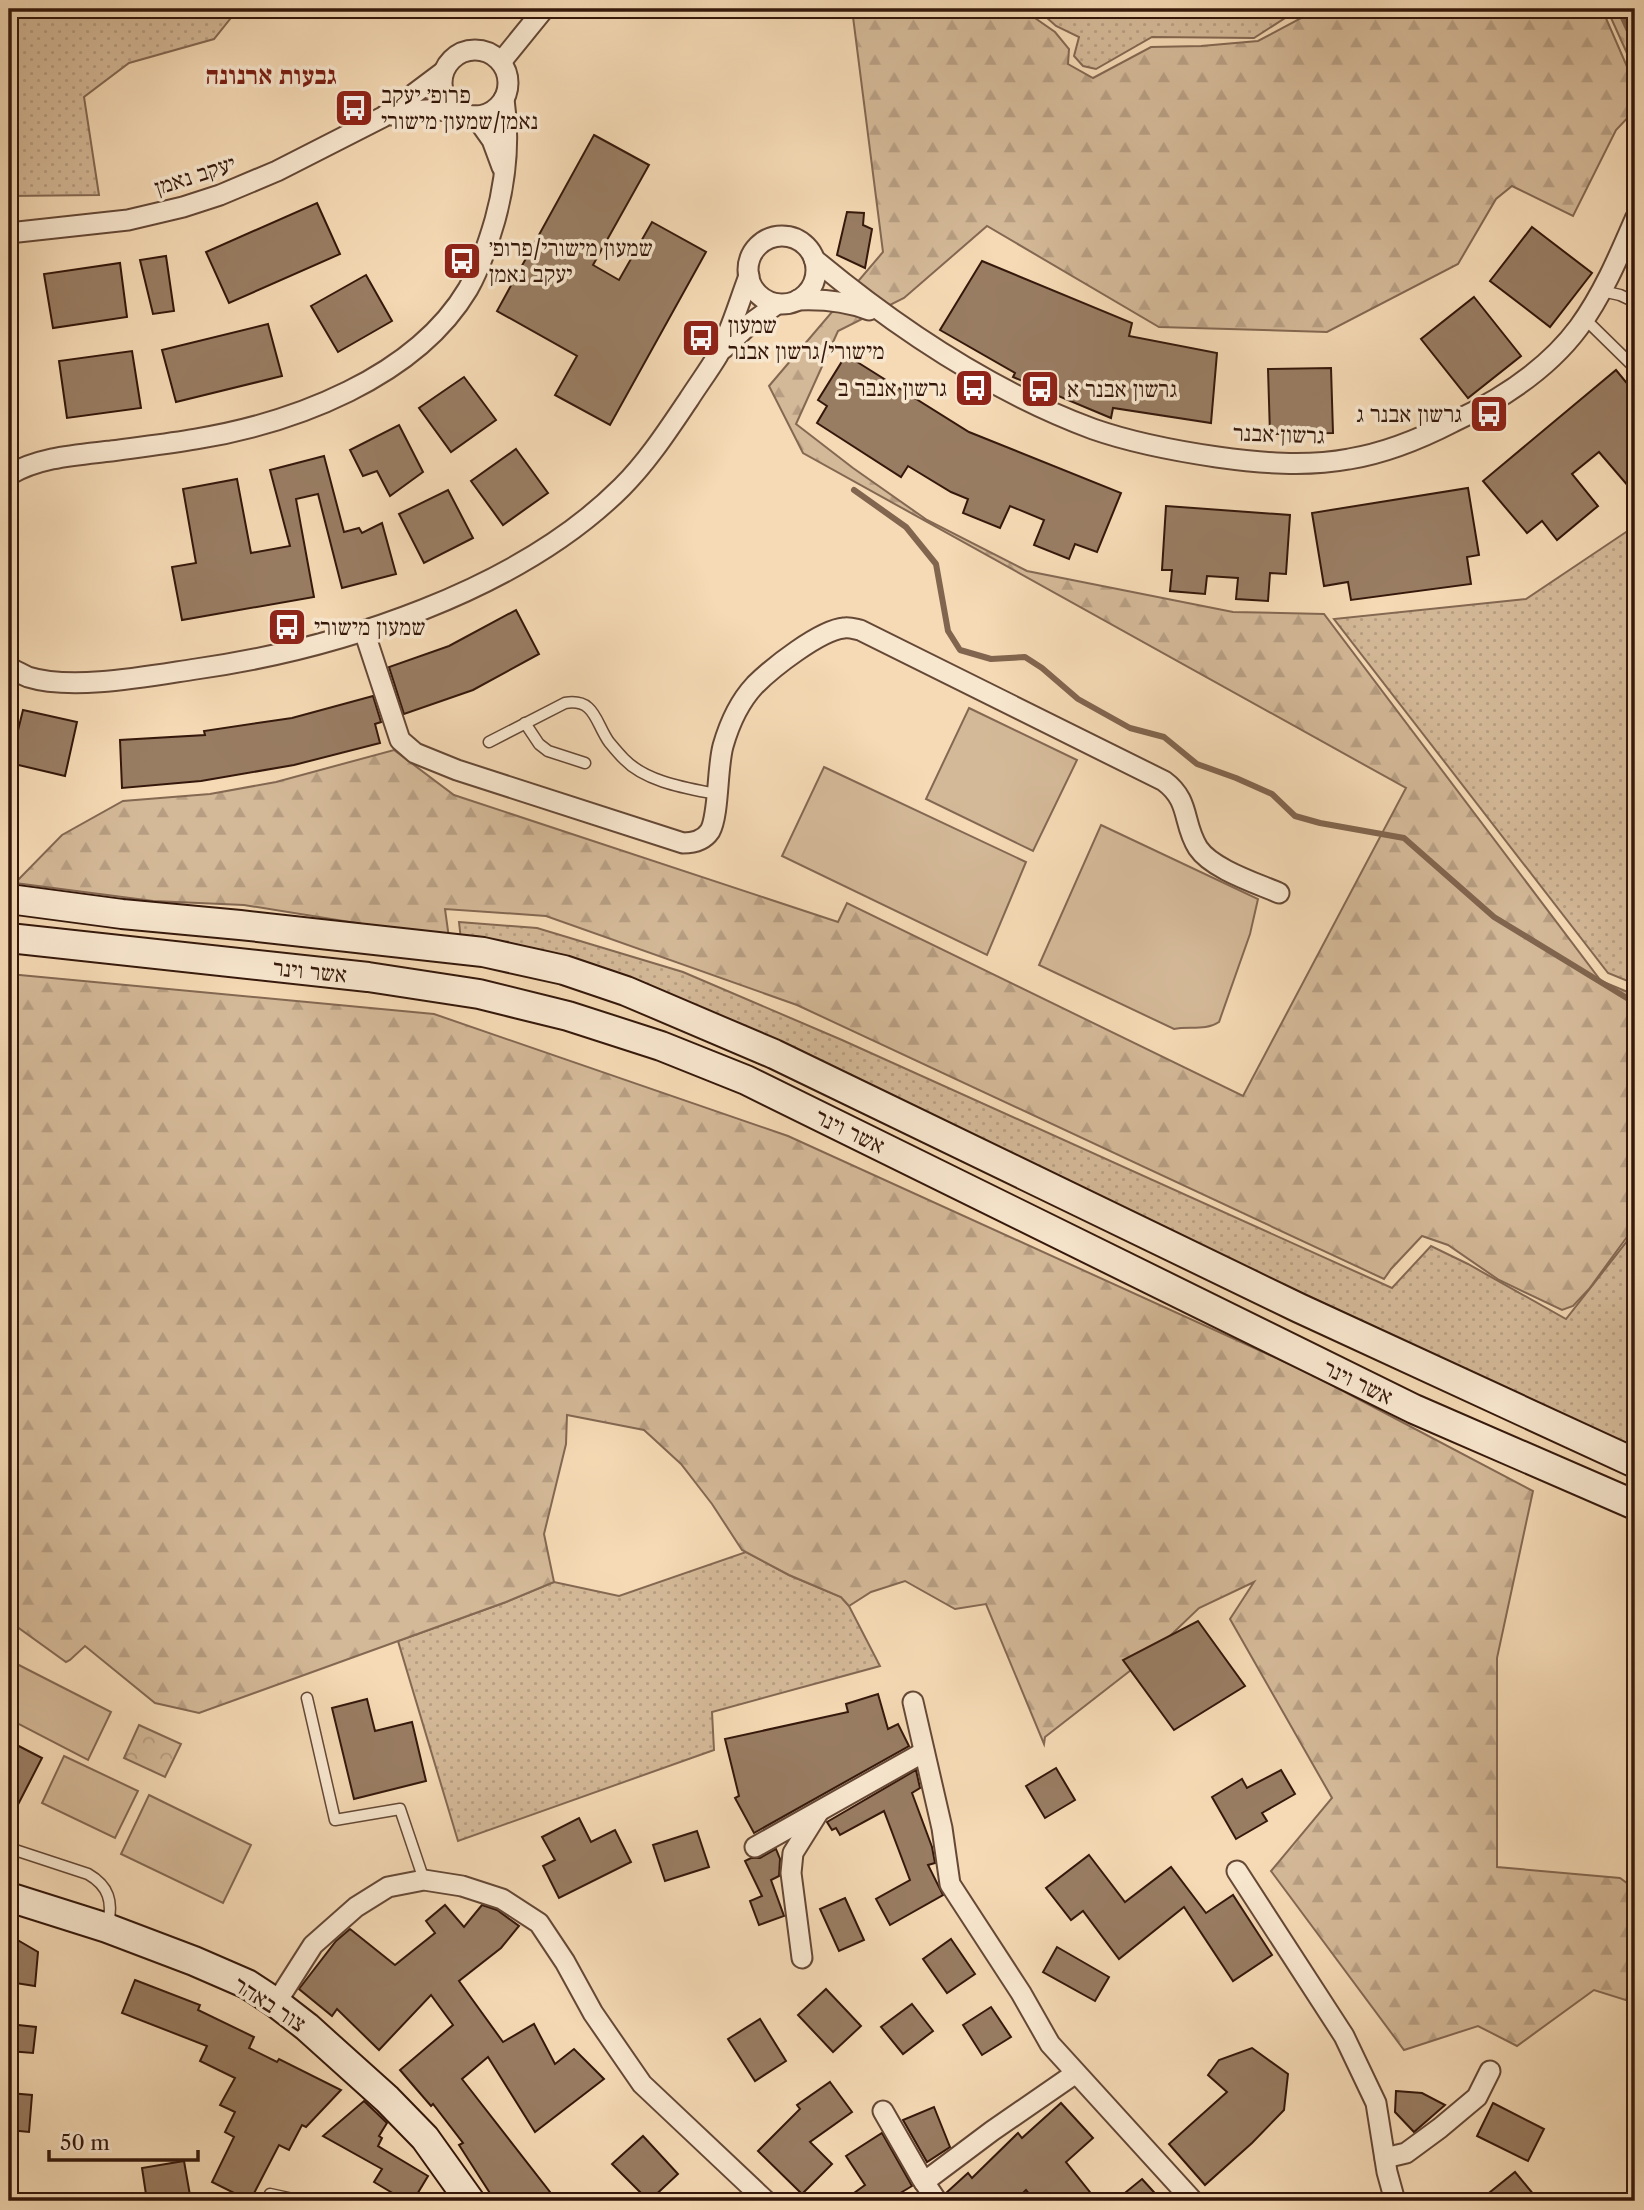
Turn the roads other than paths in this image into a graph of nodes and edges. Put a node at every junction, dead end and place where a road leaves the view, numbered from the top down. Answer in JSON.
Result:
{"nodes":[{"id":1,"x":544,"y":9,"type":"edge"},
{"id":2,"x":501,"y":62,"type":"junction"},
{"id":3,"x":443,"y":72,"type":"junction"},
{"id":4,"x":504,"y":99,"type":"junction"},
{"id":5,"x":468,"y":114,"type":"junction"},
{"id":6,"x":383,"y":117,"type":"junction"},
{"id":7,"x":504,"y":175,"type":"junction"},
{"id":8,"x":1635,"y":219,"type":"edge"},
{"id":9,"x":9,"y":233,"type":"edge"},
{"id":10,"x":814,"y":260,"type":"junction"},
{"id":11,"x":749,"y":276,"type":"junction"},
{"id":12,"x":1602,"y":291,"type":"junction"},
{"id":13,"x":798,"y":300,"type":"junction"},
{"id":14,"x":1635,"y":302,"type":"edge"},
{"id":15,"x":777,"y":304,"type":"junction"},
{"id":16,"x":1584,"y":318,"type":"junction"},
{"id":17,"x":889,"y":319,"type":"junction"},
{"id":18,"x":718,"y":355,"type":"junction"},
{"id":19,"x":1635,"y":368,"type":"edge"},
{"id":20,"x":9,"y":475,"type":"edge"},
{"id":21,"x":364,"y":631,"type":"junction"},
{"id":22,"x":9,"y":668,"type":"edge"},
{"id":23,"x":525,"y":723,"type":"junction"},
{"id":24,"x":489,"y":742,"type":"dead end"},
{"id":25,"x":585,"y":763,"type":"dead end"},
{"id":26,"x":716,"y":794,"type":"junction"},
{"id":27,"x":1279,"y":894,"type":"dead end"},
{"id":28,"x":9,"y":899,"type":"edge"},
{"id":29,"x":9,"y":938,"type":"edge"},
{"id":30,"x":1635,"y":1463,"type":"edge"},
{"id":31,"x":1635,"y":1505,"type":"edge"},
{"id":32,"x":307,"y":1698,"type":"dead end"},
{"id":33,"x":913,"y":1702,"type":"dead end"},
{"id":34,"x":924,"y":1752,"type":"junction"},
{"id":35,"x":821,"y":1810,"type":"junction"},
{"id":36,"x":755,"y":1847,"type":"dead end"},
{"id":37,"x":9,"y":1849,"type":"edge"},
{"id":38,"x":1237,"y":1871,"type":"dead end"},
{"id":39,"x":424,"y":1880,"type":"junction"},
{"id":40,"x":9,"y":1896,"type":"edge"},
{"id":41,"x":107,"y":1928,"type":"junction"},
{"id":42,"x":802,"y":1958,"type":"dead end"},
{"id":43,"x":276,"y":2003,"type":"junction"},
{"id":44,"x":1490,"y":2071,"type":"dead end"},
{"id":45,"x":1076,"y":2073,"type":"junction"},
{"id":46,"x":883,"y":2111,"type":"dead end"},
{"id":47,"x":1385,"y":2158,"type":"junction"},
{"id":48,"x":924,"y":2182,"type":"junction"},
{"id":49,"x":459,"y":2190,"type":"edge"},
{"id":50,"x":270,"y":2194,"type":"dead end"},
{"id":51,"x":302,"y":2201,"type":"edge"},
{"id":52,"x":766,"y":2201,"type":"edge"},
{"id":53,"x":937,"y":2201,"type":"edge"},
{"id":54,"x":1192,"y":2201,"type":"edge"},
{"id":55,"x":1395,"y":2201,"type":"edge"}],
"edges":[{"from":1,"to":2,"type":"street"},
{"from":2,"to":3,"type":"street"},
{"from":2,"to":4,"type":"street"},
{"from":3,"to":5,"type":"street"},
{"from":3,"to":6,"type":"street","name":"יעקב נאמן"},
{"from":4,"to":5,"type":"street"},
{"from":4,"to":7,"type":"street"},
{"from":5,"to":6,"type":"street","name":"יעקב נאמן"},
{"from":5,"to":7,"type":"street"},
{"from":6,"to":9,"type":"street","name":"יעקב נאמן"},
{"from":7,"to":20,"type":"street"},
{"from":8,"to":12,"type":"street","name":"גרשון אבנר"},
{"from":10,"to":11,"type":"street"},
{"from":10,"to":13,"type":"street"},
{"from":10,"to":17,"type":"street","name":"גרשון אבנר"},
{"from":11,"to":15,"type":"street"},
{"from":11,"to":18,"type":"street"},
{"from":12,"to":14,"type":"lane"},
{"from":12,"to":16,"type":"street","name":"גרשון אבנר"},
{"from":13,"to":15,"type":"street"},
{"from":13,"to":17,"type":"street","name":"גרשון אבנר"},
{"from":15,"to":18,"type":"street"},
{"from":16,"to":17,"type":"street","name":"גרשון אבנר"},
{"from":16,"to":19,"type":"lane"},
{"from":18,"to":21,"type":"street"},
{"from":21,"to":22,"type":"street"},
{"from":21,"to":26,"type":"street"},
{"from":23,"to":24,"type":"lane"},
{"from":23,"to":25,"type":"lane"},
{"from":23,"to":26,"type":"lane"},
{"from":26,"to":27,"type":"street"},
{"from":28,"to":30,"type":"main road","name":"אשר וינר"},
{"from":29,"to":31,"type":"main road","name":"אשר וינר"},
{"from":32,"to":39,"type":"lane"},
{"from":33,"to":34,"type":"street"},
{"from":34,"to":35,"type":"street"},
{"from":34,"to":45,"type":"street"},
{"from":35,"to":36,"type":"street"},
{"from":35,"to":42,"type":"street"},
{"from":37,"to":41,"type":"lane"},
{"from":38,"to":47,"type":"street"},
{"from":39,"to":43,"type":"street"},
{"from":39,"to":52,"type":"street"},
{"from":40,"to":41,"type":"main road","name":"צור באהר"},
{"from":41,"to":43,"type":"main road","name":"צור באהר"},
{"from":43,"to":49,"type":"main road","name":"צור באהר"},
{"from":44,"to":47,"type":"street"},
{"from":45,"to":48,"type":"street"},
{"from":45,"to":54,"type":"street"},
{"from":46,"to":48,"type":"street"},
{"from":47,"to":55,"type":"street"},
{"from":48,"to":53,"type":"street"},
{"from":50,"to":51,"type":"lane"}]}
